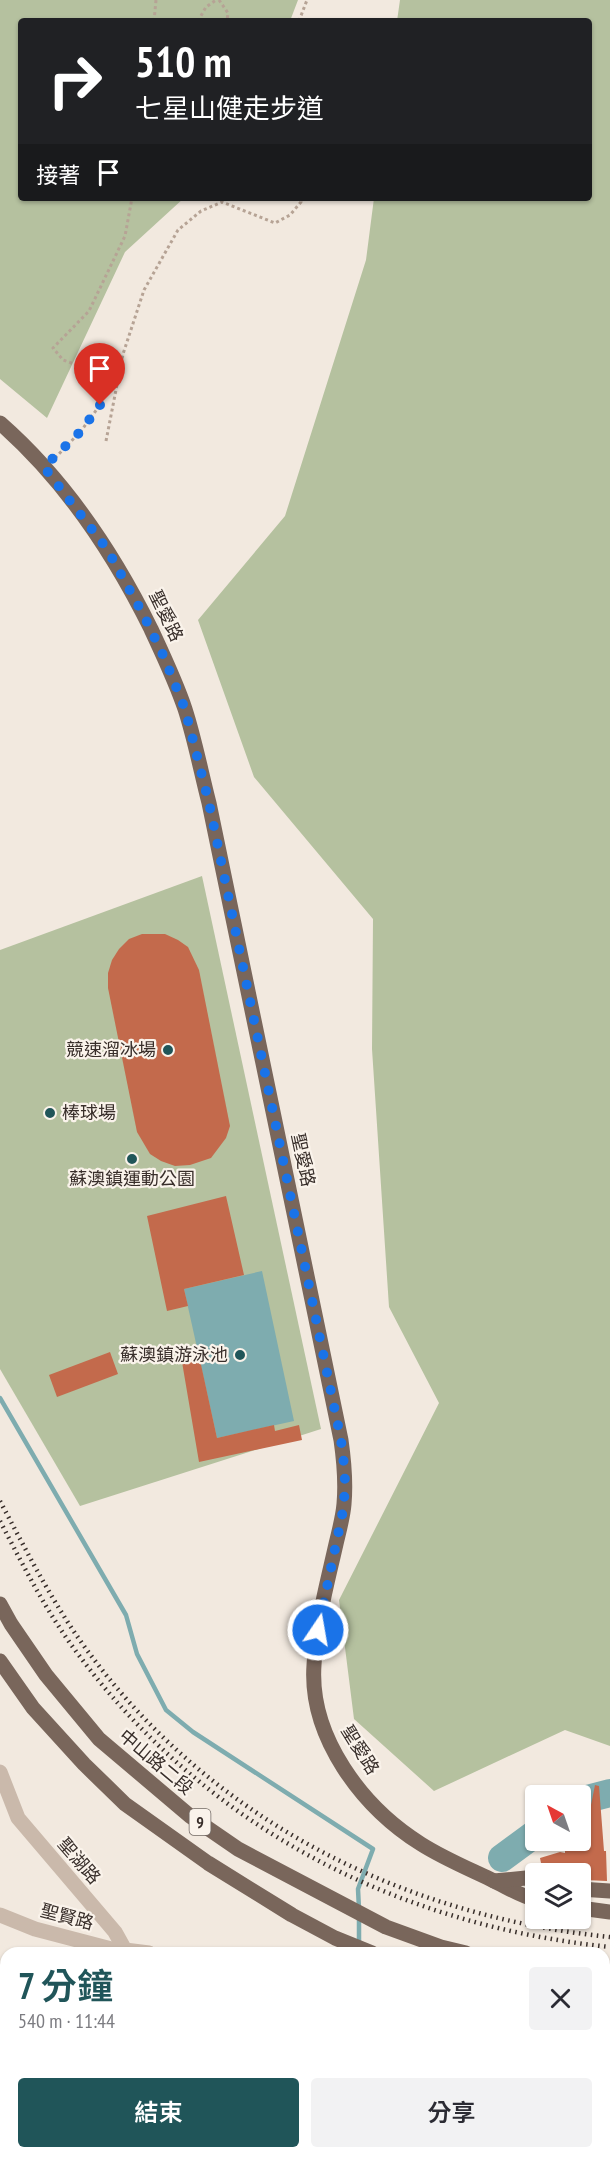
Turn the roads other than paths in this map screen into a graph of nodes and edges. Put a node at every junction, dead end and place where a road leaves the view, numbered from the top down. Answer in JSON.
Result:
{"nodes":[{"id":1,"x":0,"y":423,"type":"edge"},
{"id":2,"x":0,"y":1604,"type":"edge"},
{"id":3,"x":0,"y":1661,"type":"edge"},
{"id":4,"x":0,"y":1772,"type":"edge"},
{"id":5,"x":525,"y":1878,"type":"edge"},
{"id":6,"x":494,"y":1881,"type":"junction"},
{"id":7,"x":591,"y":1889,"type":"edge"},
{"id":8,"x":610,"y":1890,"type":"edge"},
{"id":9,"x":525,"y":1897,"type":"edge"},
{"id":10,"x":591,"y":1909,"type":"edge"},
{"id":11,"x":610,"y":1912,"type":"edge"},
{"id":12,"x":0,"y":1915,"type":"edge"},
{"id":13,"x":104,"y":1947,"type":"edge"},
{"id":14,"x":123,"y":1947,"type":"edge"},
{"id":15,"x":357,"y":1947,"type":"edge"},
{"id":16,"x":434,"y":1947,"type":"edge"}],
"edges":[{"from":1,"to":6,"type":"main road","name":"聖愛路"},
{"from":2,"to":16,"type":"main road","name":"中山路二段","number":"9"},
{"from":3,"to":15,"type":"main road","number":"9"},
{"from":4,"to":14,"type":"street","name":"聖湖路"},
{"from":5,"to":6,"type":"main road"},
{"from":6,"to":9,"type":"main road","name":"聖愛路"},
{"from":7,"to":8,"type":"main road"},
{"from":10,"to":11,"type":"main road"},
{"from":12,"to":13,"type":"street","name":"聖賢路"}]}
